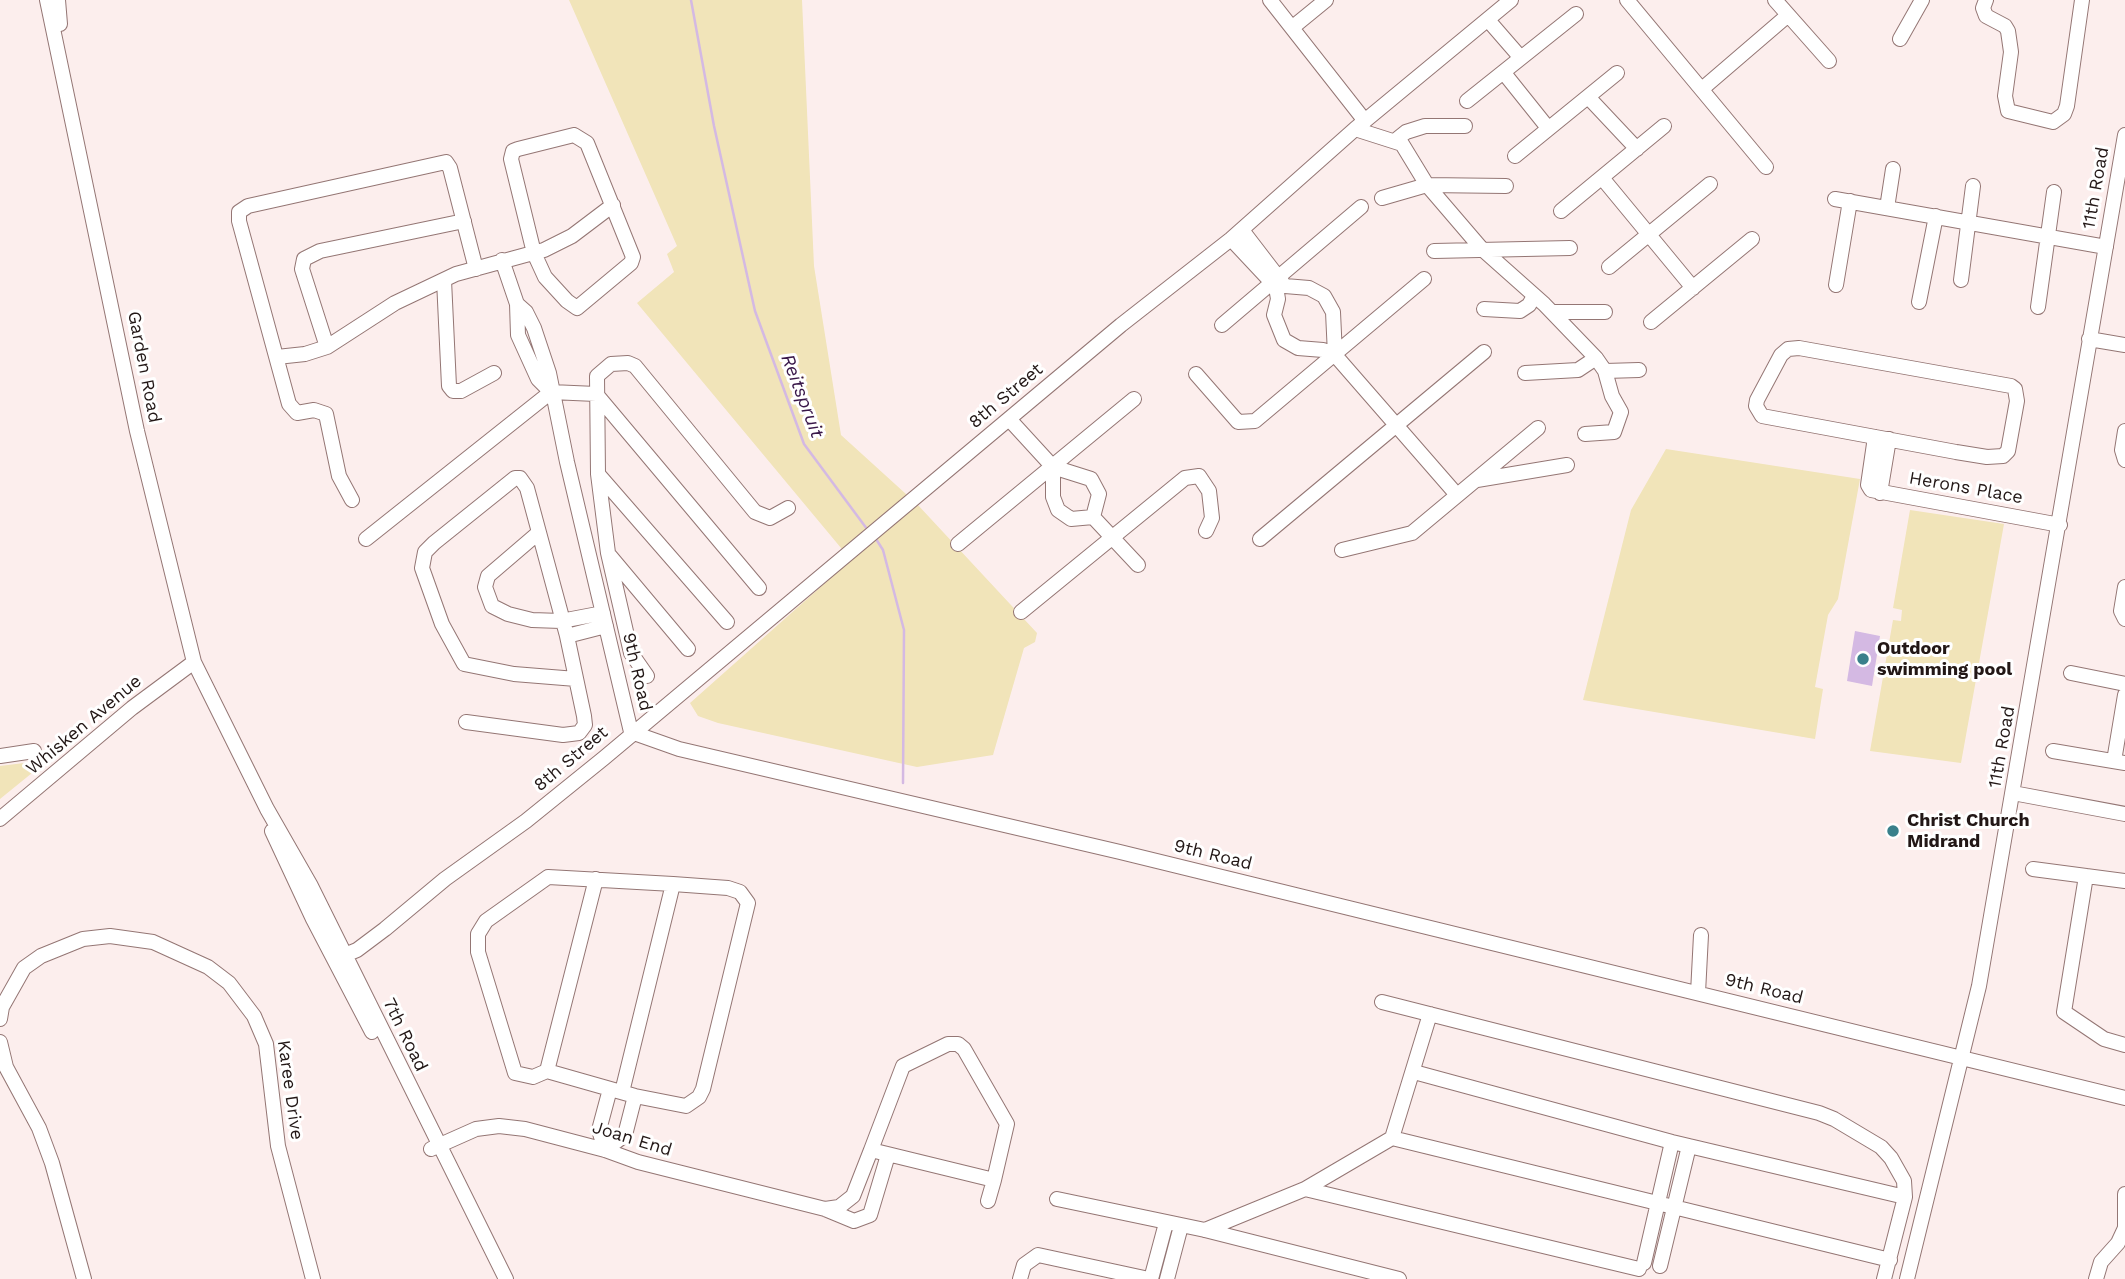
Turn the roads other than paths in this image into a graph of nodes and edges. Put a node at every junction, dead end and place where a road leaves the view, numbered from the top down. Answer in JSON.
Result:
{"nodes":[{"id":1,"x":47,"y":0,"type":"edge"},
{"id":2,"x":58,"y":0,"type":"edge"},
{"id":3,"x":1270,"y":0,"type":"edge"},
{"id":4,"x":1326,"y":0,"type":"edge"},
{"id":5,"x":1511,"y":0,"type":"edge"},
{"id":6,"x":1627,"y":0,"type":"edge"},
{"id":7,"x":1775,"y":0,"type":"edge"},
{"id":8,"x":1922,"y":0,"type":"edge"},
{"id":9,"x":1986,"y":0,"type":"edge"},
{"id":10,"x":2082,"y":0,"type":"edge"},
{"id":11,"x":1576,"y":14,"type":"dead end"},
{"id":12,"x":1787,"y":16,"type":"junction"},
{"id":13,"x":1488,"y":20,"type":"junction"},
{"id":14,"x":1293,"y":27,"type":"junction"},
{"id":15,"x":1900,"y":39,"type":"dead end"},
{"id":16,"x":1521,"y":58,"type":"junction"},
{"id":17,"x":1829,"y":61,"type":"dead end"},
{"id":18,"x":1617,"y":72,"type":"dead end"},
{"id":19,"x":1504,"y":73,"type":"junction"},
{"id":20,"x":66,"y":78,"type":"junction"},
{"id":21,"x":1702,"y":89,"type":"junction"},
{"id":22,"x":1590,"y":98,"type":"junction"},
{"id":23,"x":1467,"y":101,"type":"dead end"},
{"id":24,"x":1360,"y":125,"type":"junction"},
{"id":25,"x":1465,"y":126,"type":"dead end"},
{"id":26,"x":1664,"y":126,"type":"dead end"},
{"id":27,"x":1548,"y":128,"type":"junction"},
{"id":28,"x":2125,"y":135,"type":"edge"},
{"id":29,"x":1396,"y":140,"type":"junction"},
{"id":30,"x":1637,"y":149,"type":"junction"},
{"id":31,"x":1515,"y":156,"type":"dead end"},
{"id":32,"x":1766,"y":167,"type":"dead end"},
{"id":33,"x":1893,"y":169,"type":"dead end"},
{"id":34,"x":1603,"y":179,"type":"junction"},
{"id":35,"x":1710,"y":184,"type":"dead end"},
{"id":36,"x":1427,"y":185,"type":"junction"},
{"id":37,"x":1506,"y":186,"type":"dead end"},
{"id":38,"x":1973,"y":186,"type":"dead end"},
{"id":39,"x":2054,"y":192,"type":"dead end"},
{"id":40,"x":1382,"y":198,"type":"dead end"},
{"id":41,"x":1835,"y":199,"type":"dead end"},
{"id":42,"x":1850,"y":201,"type":"junction"},
{"id":43,"x":613,"y":205,"type":"junction"},
{"id":44,"x":1361,"y":207,"type":"dead end"},
{"id":45,"x":1887,"y":208,"type":"junction"},
{"id":46,"x":1562,"y":211,"type":"dead end"},
{"id":47,"x":1936,"y":216,"type":"junction"},
{"id":48,"x":464,"y":221,"type":"junction"},
{"id":49,"x":1969,"y":222,"type":"junction"},
{"id":50,"x":1648,"y":232,"type":"junction"},
{"id":51,"x":1236,"y":234,"type":"junction"},
{"id":52,"x":2048,"y":236,"type":"junction"},
{"id":53,"x":1752,"y":239,"type":"dead end"},
{"id":54,"x":2106,"y":247,"type":"junction"},
{"id":55,"x":1481,"y":248,"type":"junction"},
{"id":56,"x":1570,"y":248,"type":"dead end"},
{"id":57,"x":1434,"y":251,"type":"dead end"},
{"id":58,"x":534,"y":253,"type":"junction"},
{"id":59,"x":502,"y":260,"type":"junction"},
{"id":60,"x":1609,"y":267,"type":"dead end"},
{"id":61,"x":476,"y":268,"type":"junction"},
{"id":62,"x":1424,"y":279,"type":"dead end"},
{"id":63,"x":444,"y":280,"type":"junction"},
{"id":64,"x":1961,"y":280,"type":"dead end"},
{"id":65,"x":1276,"y":281,"type":"junction"},
{"id":66,"x":1836,"y":285,"type":"dead end"},
{"id":67,"x":1693,"y":288,"type":"junction"},
{"id":68,"x":1534,"y":296,"type":"junction"},
{"id":69,"x":1919,"y":302,"type":"dead end"},
{"id":70,"x":2038,"y":307,"type":"dead end"},
{"id":71,"x":1485,"y":309,"type":"dead end"},
{"id":72,"x":1552,"y":312,"type":"junction"},
{"id":73,"x":1605,"y":312,"type":"dead end"},
{"id":74,"x":1651,"y":322,"type":"dead end"},
{"id":75,"x":1222,"y":325,"type":"dead end"},
{"id":76,"x":2090,"y":339,"type":"junction"},
{"id":77,"x":2125,"y":345,"type":"edge"},
{"id":78,"x":327,"y":347,"type":"junction"},
{"id":79,"x":1484,"y":352,"type":"dead end"},
{"id":80,"x":1335,"y":355,"type":"junction"},
{"id":81,"x":277,"y":357,"type":"junction"},
{"id":82,"x":1600,"y":365,"type":"junction"},
{"id":83,"x":1639,"y":370,"type":"dead end"},
{"id":84,"x":494,"y":373,"type":"dead end"},
{"id":85,"x":1525,"y":373,"type":"dead end"},
{"id":86,"x":1196,"y":374,"type":"dead end"},
{"id":87,"x":551,"y":391,"type":"junction"},
{"id":88,"x":597,"y":394,"type":"junction"},
{"id":89,"x":1134,"y":399,"type":"dead end"},
{"id":90,"x":1009,"y":419,"type":"junction"},
{"id":91,"x":1399,"y":425,"type":"junction"},
{"id":92,"x":1538,"y":428,"type":"dead end"},
{"id":93,"x":2125,"y":431,"type":"edge"},
{"id":94,"x":1585,"y":434,"type":"dead end"},
{"id":95,"x":1882,"y":438,"type":"junction"},
{"id":96,"x":2125,"y":460,"type":"edge"},
{"id":97,"x":1567,"y":465,"type":"dead end"},
{"id":98,"x":1054,"y":467,"type":"junction"},
{"id":99,"x":598,"y":474,"type":"junction"},
{"id":100,"x":1476,"y":480,"type":"junction"},
{"id":101,"x":1457,"y":495,"type":"junction"},
{"id":102,"x":352,"y":500,"type":"dead end"},
{"id":103,"x":789,"y":508,"type":"dead end"},
{"id":104,"x":1093,"y":517,"type":"junction"},
{"id":105,"x":2060,"y":525,"type":"junction"},
{"id":106,"x":1206,"y":531,"type":"dead end"},
{"id":107,"x":537,"y":534,"type":"junction"},
{"id":108,"x":1113,"y":538,"type":"junction"},
{"id":109,"x":366,"y":539,"type":"dead end"},
{"id":110,"x":1261,"y":539,"type":"dead end"},
{"id":111,"x":958,"y":544,"type":"dead end"},
{"id":112,"x":1342,"y":550,"type":"dead end"},
{"id":113,"x":608,"y":553,"type":"junction"},
{"id":114,"x":1138,"y":565,"type":"dead end"},
{"id":115,"x":2125,"y":587,"type":"edge"},
{"id":116,"x":759,"y":588,"type":"dead end"},
{"id":117,"x":1021,"y":612,"type":"dead end"},
{"id":118,"x":2125,"y":619,"type":"edge"},
{"id":119,"x":605,"y":620,"type":"junction"},
{"id":120,"x":561,"y":621,"type":"junction"},
{"id":121,"x":727,"y":622,"type":"dead end"},
{"id":122,"x":567,"y":636,"type":"junction"},
{"id":123,"x":688,"y":649,"type":"dead end"},
{"id":124,"x":194,"y":662,"type":"junction"},
{"id":125,"x":2071,"y":673,"type":"dead end"},
{"id":126,"x":646,"y":676,"type":"dead end"},
{"id":127,"x":576,"y":679,"type":"junction"},
{"id":128,"x":2125,"y":684,"type":"edge"},
{"id":129,"x":2125,"y":695,"type":"edge"},
{"id":130,"x":466,"y":722,"type":"dead end"},
{"id":131,"x":632,"y":732,"type":"junction"},
{"id":132,"x":34,"y":751,"type":"dead end"},
{"id":133,"x":2053,"y":751,"type":"dead end"},
{"id":134,"x":0,"y":756,"type":"edge"},
{"id":135,"x":2119,"y":762,"type":"edge"},
{"id":136,"x":2013,"y":793,"type":"junction"},
{"id":137,"x":2125,"y":814,"type":"edge"},
{"id":138,"x":0,"y":819,"type":"edge"},
{"id":139,"x":2033,"y":869,"type":"dead end"},
{"id":140,"x":2086,"y":876,"type":"junction"},
{"id":141,"x":596,"y":879,"type":"junction"},
{"id":142,"x":2125,"y":881,"type":"edge"},
{"id":143,"x":673,"y":884,"type":"junction"},
{"id":144,"x":1701,"y":935,"type":"dead end"},
{"id":145,"x":343,"y":963,"type":"junction"},
{"id":146,"x":1698,"y":993,"type":"junction"},
{"id":147,"x":1382,"y":1002,"type":"dead end"},
{"id":148,"x":1430,"y":1014,"type":"junction"},
{"id":149,"x":0,"y":1019,"type":"edge"},
{"id":150,"x":0,"y":1042,"type":"edge"},
{"id":151,"x":2125,"y":1045,"type":"edge"},
{"id":152,"x":1964,"y":1057,"type":"junction"},
{"id":153,"x":547,"y":1071,"type":"junction"},
{"id":154,"x":1414,"y":1072,"type":"junction"},
{"id":155,"x":622,"y":1092,"type":"junction"},
{"id":156,"x":2125,"y":1098,"type":"edge"},
{"id":157,"x":1392,"y":1138,"type":"junction"},
{"id":158,"x":1672,"y":1142,"type":"junction"},
{"id":159,"x":1689,"y":1146,"type":"junction"},
{"id":160,"x":434,"y":1148,"type":"junction"},
{"id":161,"x":605,"y":1150,"type":"junction"},
{"id":162,"x":871,"y":1150,"type":"junction"},
{"id":163,"x":888,"y":1155,"type":"junction"},
{"id":164,"x":994,"y":1180,"type":"junction"},
{"id":165,"x":1305,"y":1189,"type":"junction"},
{"id":166,"x":2125,"y":1194,"type":"edge"},
{"id":167,"x":853,"y":1196,"type":"junction"},
{"id":168,"x":1905,"y":1197,"type":"junction"},
{"id":169,"x":1057,"y":1199,"type":"dead end"},
{"id":170,"x":988,"y":1201,"type":"dead end"},
{"id":171,"x":1659,"y":1202,"type":"junction"},
{"id":172,"x":873,"y":1203,"type":"junction"},
{"id":173,"x":1675,"y":1206,"type":"junction"},
{"id":174,"x":825,"y":1209,"type":"junction"},
{"id":175,"x":1166,"y":1223,"type":"junction"},
{"id":176,"x":1181,"y":1226,"type":"junction"},
{"id":177,"x":1205,"y":1230,"type":"junction"},
{"id":178,"x":1890,"y":1260,"type":"junction"},
{"id":179,"x":1641,"y":1270,"type":"edge"},
{"id":180,"x":1661,"y":1273,"type":"edge"},
{"id":181,"x":84,"y":1279,"type":"edge"},
{"id":182,"x":313,"y":1279,"type":"edge"},
{"id":183,"x":504,"y":1279,"type":"edge"},
{"id":184,"x":1020,"y":1279,"type":"edge"},
{"id":185,"x":1150,"y":1279,"type":"edge"},
{"id":186,"x":1167,"y":1279,"type":"edge"},
{"id":187,"x":1399,"y":1279,"type":"edge"},
{"id":188,"x":1884,"y":1279,"type":"edge"},
{"id":189,"x":1908,"y":1279,"type":"edge"},
{"id":190,"x":2096,"y":1279,"type":"edge"}],
"edges":[{"from":1,"to":20,"type":"street","name":"Garden Road"},
{"from":2,"to":20,"type":"street","name":"Garden Road"},
{"from":3,"to":14,"type":"street"},
{"from":4,"to":14,"type":"street"},
{"from":5,"to":13,"type":"street","name":"8th Street"},
{"from":6,"to":21,"type":"street"},
{"from":7,"to":12,"type":"street"},
{"from":8,"to":15,"type":"street"},
{"from":9,"to":10,"type":"street"},
{"from":11,"to":16,"type":"street"},
{"from":12,"to":17,"type":"street"},
{"from":12,"to":21,"type":"street"},
{"from":13,"to":16,"type":"street"},
{"from":13,"to":24,"type":"street","name":"8th Street"},
{"from":14,"to":24,"type":"street"},
{"from":16,"to":19,"type":"street"},
{"from":18,"to":22,"type":"street"},
{"from":19,"to":23,"type":"street"},
{"from":19,"to":27,"type":"street"},
{"from":20,"to":124,"type":"street","name":"Garden Road"},
{"from":21,"to":32,"type":"street"},
{"from":22,"to":27,"type":"street"},
{"from":22,"to":30,"type":"street"},
{"from":24,"to":29,"type":"street"},
{"from":24,"to":51,"type":"street","name":"8th Street"},
{"from":25,"to":29,"type":"street"},
{"from":26,"to":30,"type":"street"},
{"from":27,"to":31,"type":"street"},
{"from":28,"to":54,"type":"street","name":"11th Road"},
{"from":29,"to":36,"type":"street"},
{"from":30,"to":34,"type":"street"},
{"from":33,"to":45,"type":"street"},
{"from":34,"to":46,"type":"street"},
{"from":34,"to":50,"type":"street"},
{"from":35,"to":50,"type":"street"},
{"from":36,"to":37,"type":"street"},
{"from":36,"to":40,"type":"street"},
{"from":36,"to":55,"type":"street"},
{"from":38,"to":49,"type":"street"},
{"from":39,"to":52,"type":"street"},
{"from":41,"to":42,"type":"street"},
{"from":42,"to":45,"type":"street"},
{"from":42,"to":66,"type":"street"},
{"from":43,"to":58,"type":"street"},
{"from":43,"to":58,"type":"street"},
{"from":43,"to":58,"type":"street"},
{"from":44,"to":65,"type":"street"},
{"from":45,"to":47,"type":"street"},
{"from":47,"to":49,"type":"street"},
{"from":47,"to":69,"type":"street"},
{"from":48,"to":61,"type":"street"},
{"from":48,"to":78,"type":"street"},
{"from":48,"to":81,"type":"street"},
{"from":49,"to":52,"type":"street"},
{"from":49,"to":64,"type":"street"},
{"from":50,"to":60,"type":"street"},
{"from":50,"to":67,"type":"street"},
{"from":51,"to":65,"type":"street"},
{"from":51,"to":90,"type":"street","name":"8th Street"},
{"from":52,"to":54,"type":"street"},
{"from":52,"to":70,"type":"street"},
{"from":53,"to":67,"type":"street"},
{"from":54,"to":76,"type":"street","name":"11th Road"},
{"from":55,"to":56,"type":"street"},
{"from":55,"to":57,"type":"street"},
{"from":55,"to":68,"type":"street"},
{"from":58,"to":59,"type":"street"},
{"from":59,"to":61,"type":"street"},
{"from":59,"to":87,"type":"street"},
{"from":61,"to":63,"type":"street"},
{"from":62,"to":80,"type":"street"},
{"from":63,"to":78,"type":"street"},
{"from":63,"to":84,"type":"street"},
{"from":65,"to":75,"type":"street"},
{"from":65,"to":80,"type":"street"},
{"from":65,"to":80,"type":"street"},
{"from":67,"to":74,"type":"street"},
{"from":68,"to":71,"type":"street"},
{"from":68,"to":72,"type":"street"},
{"from":72,"to":73,"type":"street"},
{"from":72,"to":82,"type":"street"},
{"from":76,"to":77,"type":"street"},
{"from":76,"to":105,"type":"street","name":"11th Road"},
{"from":78,"to":81,"type":"street"},
{"from":79,"to":91,"type":"street"},
{"from":80,"to":86,"type":"street"},
{"from":80,"to":91,"type":"street"},
{"from":81,"to":102,"type":"street"},
{"from":82,"to":83,"type":"street"},
{"from":82,"to":85,"type":"street"},
{"from":82,"to":94,"type":"street"},
{"from":87,"to":88,"type":"street"},
{"from":87,"to":109,"type":"street"},
{"from":87,"to":119,"type":"street","name":"9th Road"},
{"from":88,"to":99,"type":"street"},
{"from":88,"to":103,"type":"street"},
{"from":88,"to":116,"type":"street"},
{"from":89,"to":98,"type":"street"},
{"from":90,"to":98,"type":"street"},
{"from":90,"to":131,"type":"street","name":"8th Street"},
{"from":91,"to":101,"type":"street"},
{"from":91,"to":110,"type":"street"},
{"from":92,"to":100,"type":"street"},
{"from":93,"to":96,"type":"street"},
{"from":95,"to":95,"type":"street"},
{"from":95,"to":105,"type":"street","name":"Herons Place"},
{"from":97,"to":100,"type":"street"},
{"from":98,"to":104,"type":"street"},
{"from":98,"to":104,"type":"street"},
{"from":98,"to":111,"type":"street"},
{"from":99,"to":113,"type":"street"},
{"from":99,"to":121,"type":"street"},
{"from":100,"to":101,"type":"street"},
{"from":101,"to":112,"type":"street"},
{"from":104,"to":108,"type":"street"},
{"from":105,"to":136,"type":"street","name":"11th Road"},
{"from":106,"to":108,"type":"street"},
{"from":107,"to":120,"type":"street"},
{"from":107,"to":120,"type":"street"},
{"from":107,"to":127,"type":"street"},
{"from":108,"to":114,"type":"street"},
{"from":108,"to":117,"type":"street"},
{"from":113,"to":123,"type":"street"},
{"from":113,"to":126,"type":"street"},
{"from":115,"to":118,"type":"street"},
{"from":119,"to":120,"type":"street"},
{"from":119,"to":122,"type":"street"},
{"from":119,"to":131,"type":"street","name":"9th Road"},
{"from":120,"to":122,"type":"street"},
{"from":122,"to":127,"type":"street"},
{"from":124,"to":138,"type":"street","name":"Whisken Avenue"},
{"from":124,"to":145,"type":"street","name":"7th Road"},
{"from":125,"to":128,"type":"street"},
{"from":127,"to":130,"type":"street"},
{"from":129,"to":135,"type":"street"},
{"from":131,"to":145,"type":"street","name":"8th Street"},
{"from":131,"to":146,"type":"street","name":"9th Road"},
{"from":132,"to":134,"type":"street"},
{"from":133,"to":135,"type":"street"},
{"from":136,"to":137,"type":"street"},
{"from":136,"to":152,"type":"street","name":"11th Road"},
{"from":139,"to":140,"type":"street"},
{"from":140,"to":142,"type":"street"},
{"from":140,"to":151,"type":"street"},
{"from":141,"to":143,"type":"street"},
{"from":141,"to":153,"type":"street"},
{"from":141,"to":153,"type":"street"},
{"from":143,"to":155,"type":"street"},
{"from":143,"to":155,"type":"street"},
{"from":144,"to":146,"type":"street"},
{"from":145,"to":160,"type":"street","name":"7th Road"},
{"from":146,"to":152,"type":"street","name":"9th Road"},
{"from":147,"to":148,"type":"street"},
{"from":148,"to":154,"type":"street"},
{"from":148,"to":168,"type":"street"},
{"from":149,"to":182,"type":"street","name":"Karee Drive"},
{"from":150,"to":181,"type":"street"},
{"from":152,"to":156,"type":"street","name":"9th Road"},
{"from":152,"to":189,"type":"street","name":"11th Road"},
{"from":153,"to":155,"type":"street"},
{"from":154,"to":157,"type":"street"},
{"from":154,"to":158,"type":"street"},
{"from":155,"to":161,"type":"street"},
{"from":155,"to":161,"type":"street"},
{"from":157,"to":165,"type":"street"},
{"from":157,"to":171,"type":"street"},
{"from":158,"to":159,"type":"street"},
{"from":158,"to":171,"type":"street"},
{"from":159,"to":168,"type":"street"},
{"from":159,"to":173,"type":"street"},
{"from":160,"to":161,"type":"street","name":"Joan End"},
{"from":160,"to":183,"type":"street","name":"7th Road"},
{"from":161,"to":174,"type":"street","name":"Joan End"},
{"from":162,"to":163,"type":"street"},
{"from":162,"to":164,"type":"street"},
{"from":162,"to":167,"type":"street"},
{"from":163,"to":164,"type":"street"},
{"from":163,"to":172,"type":"street"},
{"from":164,"to":170,"type":"street"},
{"from":165,"to":177,"type":"street"},
{"from":165,"to":179,"type":"street"},
{"from":166,"to":190,"type":"street"},
{"from":167,"to":172,"type":"street"},
{"from":167,"to":174,"type":"street"},
{"from":168,"to":178,"type":"street"},
{"from":169,"to":175,"type":"street"},
{"from":171,"to":173,"type":"street"},
{"from":171,"to":179,"type":"street"},
{"from":172,"to":174,"type":"street","name":"Joan End"},
{"from":173,"to":178,"type":"street"},
{"from":173,"to":180,"type":"street"},
{"from":175,"to":176,"type":"street"},
{"from":175,"to":185,"type":"street"},
{"from":176,"to":177,"type":"street"},
{"from":176,"to":186,"type":"street"},
{"from":177,"to":187,"type":"street"},
{"from":178,"to":188,"type":"street"},
{"from":179,"to":180,"type":"street"},
{"from":184,"to":185,"type":"street"}]}
